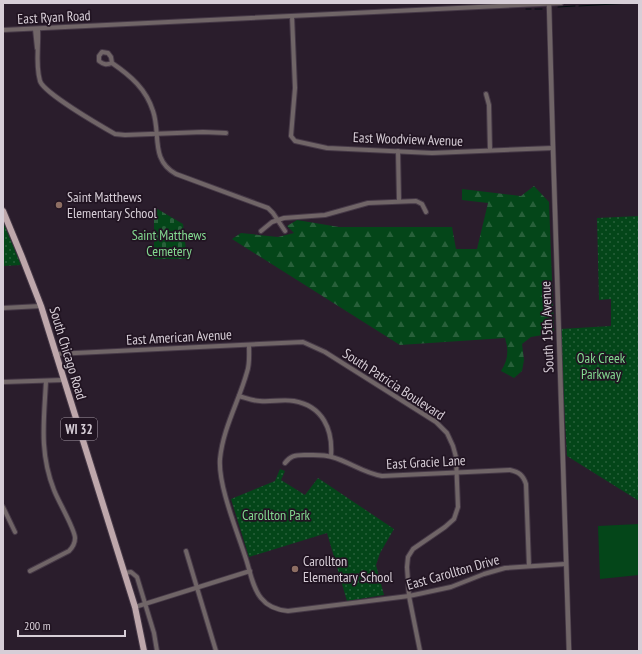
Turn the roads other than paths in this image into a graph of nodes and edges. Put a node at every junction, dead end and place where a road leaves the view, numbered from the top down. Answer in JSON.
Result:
{"nodes":[{"id":1,"x":549,"y":3,"type":"edge"},
{"id":2,"x":561,"y":3,"type":"edge"},
{"id":3,"x":292,"y":16,"type":"junction"},
{"id":4,"x":36,"y":29,"type":"junction"},
{"id":5,"x":3,"y":30,"type":"edge"},
{"id":6,"x":112,"y":63,"type":"dead end"},
{"id":7,"x":486,"y":94,"type":"dead end"},
{"id":8,"x":226,"y":133,"type":"dead end"},
{"id":9,"x":157,"y":134,"type":"junction"},
{"id":10,"x":552,"y":148,"type":"junction"},
{"id":11,"x":490,"y":150,"type":"junction"},
{"id":12,"x":398,"y":151,"type":"junction"},
{"id":13,"x":400,"y":201,"type":"junction"},
{"id":14,"x":3,"y":211,"type":"edge"},
{"id":15,"x":426,"y":212,"type":"dead end"},
{"id":16,"x":278,"y":220,"type":"junction"},
{"id":17,"x":261,"y":231,"type":"dead end"},
{"id":18,"x":285,"y":231,"type":"dead end"},
{"id":19,"x":41,"y":306,"type":"junction"},
{"id":20,"x":3,"y":308,"type":"edge"},
{"id":21,"x":303,"y":342,"type":"joint"},
{"id":22,"x":249,"y":345,"type":"junction"},
{"id":23,"x":56,"y":354,"type":"junction"},
{"id":24,"x":63,"y":380,"type":"junction"},
{"id":25,"x":46,"y":381,"type":"junction"},
{"id":26,"x":3,"y":382,"type":"edge"},
{"id":27,"x":239,"y":396,"type":"junction"},
{"id":28,"x":331,"y":456,"type":"junction"},
{"id":29,"x":285,"y":463,"type":"dead end"},
{"id":30,"x":457,"y":472,"type":"junction"},
{"id":31,"x":3,"y":507,"type":"edge"},
{"id":32,"x":15,"y":532,"type":"dead end"},
{"id":33,"x":186,"y":551,"type":"dead end"},
{"id":34,"x":565,"y":564,"type":"junction"},
{"id":35,"x":529,"y":566,"type":"junction"},
{"id":36,"x":30,"y":571,"type":"dead end"},
{"id":37,"x":250,"y":571,"type":"junction"},
{"id":38,"x":124,"y":573,"type":"junction"},
{"id":39,"x":197,"y":588,"type":"junction"},
{"id":40,"x":409,"y":596,"type":"junction"},
{"id":41,"x":145,"y":604,"type":"junction"},
{"id":42,"x":135,"y":607,"type":"junction"},
{"id":43,"x":144,"y":651,"type":"edge"},
{"id":44,"x":157,"y":651,"type":"edge"},
{"id":45,"x":216,"y":651,"type":"edge"},
{"id":46,"x":420,"y":651,"type":"edge"},
{"id":47,"x":569,"y":651,"type":"edge"}],
"edges":[{"from":1,"to":2,"type":"street","name":"East Ryan Road"},
{"from":1,"to":3,"type":"street","name":"East Ryan Road"},
{"from":1,"to":10,"type":"street","name":"South 15th Avenue"},
{"from":3,"to":4,"type":"street","name":"East Ryan Road"},
{"from":3,"to":12,"type":"street","name":"East Woodview Avenue"},
{"from":4,"to":5,"type":"street","name":"East Ryan Road"},
{"from":4,"to":9,"type":"street"},
{"from":6,"to":9,"type":"street"},
{"from":7,"to":11,"type":"street"},
{"from":8,"to":9,"type":"street"},
{"from":9,"to":16,"type":"street"},
{"from":10,"to":11,"type":"street","name":"East Woodview Avenue"},
{"from":10,"to":34,"type":"street","name":"South 15th Avenue"},
{"from":11,"to":12,"type":"street","name":"East Woodview Avenue"},
{"from":12,"to":13,"type":"street"},
{"from":13,"to":15,"type":"street"},
{"from":13,"to":16,"type":"street"},
{"from":14,"to":19,"type":"main road","name":"South Chicago Road","number":"WI 32"},
{"from":16,"to":17,"type":"street"},
{"from":16,"to":18,"type":"street"},
{"from":19,"to":20,"type":"street"},
{"from":19,"to":23,"type":"main road","name":"South Chicago Road","number":"WI 32"},
{"from":21,"to":22,"type":"street","name":"East American Avenue"},
{"from":21,"to":30,"type":"street","name":"South Patricia Boulevard"},
{"from":22,"to":23,"type":"street","name":"East American Avenue"},
{"from":22,"to":27,"type":"street","name":"East Carollton Drive"},
{"from":23,"to":24,"type":"main road","name":"South Chicago Road","number":"WI 32"},
{"from":24,"to":25,"type":"street"},
{"from":24,"to":38,"type":"main road","name":"South Chicago Road","number":"WI 32"},
{"from":25,"to":26,"type":"street"},
{"from":25,"to":36,"type":"street"},
{"from":27,"to":28,"type":"street"},
{"from":27,"to":37,"type":"street","name":"East Carollton Drive"},
{"from":28,"to":29,"type":"street"},
{"from":28,"to":30,"type":"street","name":"East Gracie Lane"},
{"from":30,"to":35,"type":"street","name":"East Gracie Lane"},
{"from":30,"to":40,"type":"street","name":"South Patricia Boulevard"},
{"from":31,"to":32,"type":"street"},
{"from":33,"to":39,"type":"street"},
{"from":34,"to":35,"type":"street","name":"East Carollton Drive"},
{"from":34,"to":47,"type":"street","name":"South 15th Avenue"},
{"from":35,"to":40,"type":"street","name":"East Carollton Drive"},
{"from":37,"to":39,"type":"street"},
{"from":37,"to":40,"type":"street","name":"East Carollton Drive"},
{"from":38,"to":41,"type":"street"},
{"from":38,"to":42,"type":"main road","name":"South Chicago Road","number":"WI 32"},
{"from":39,"to":41,"type":"street"},
{"from":39,"to":45,"type":"street"},
{"from":40,"to":46,"type":"street","name":"South Patricia Boulevard"},
{"from":41,"to":42,"type":"street"},
{"from":41,"to":44,"type":"street"},
{"from":42,"to":43,"type":"main road","name":"South Chicago Road","number":"WI 32"}]}
